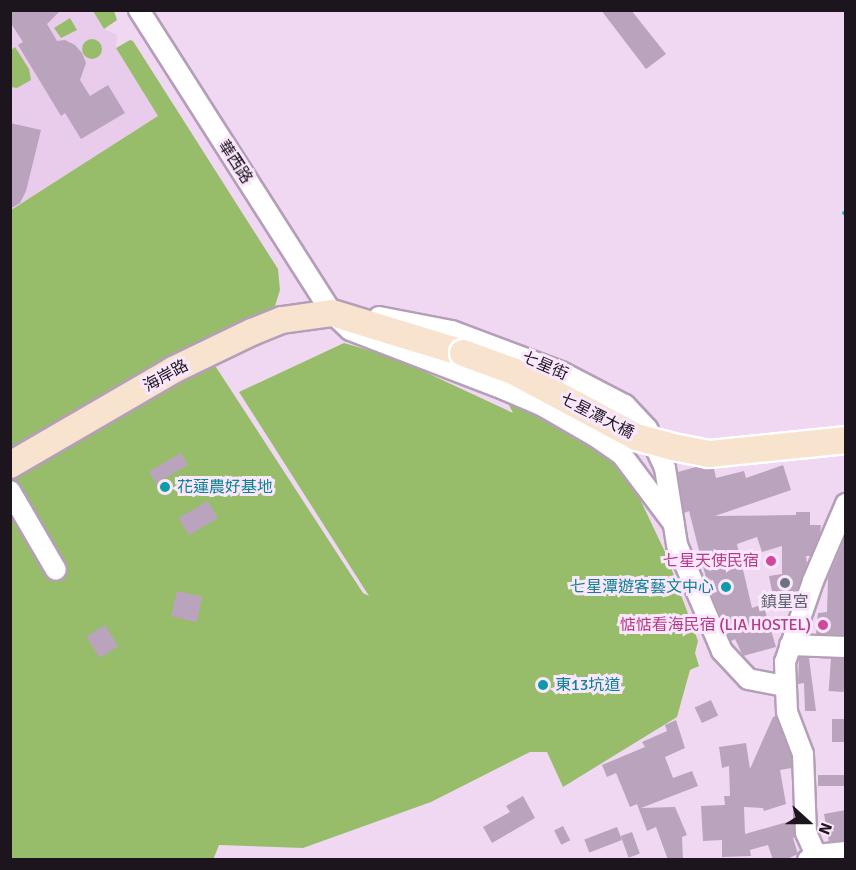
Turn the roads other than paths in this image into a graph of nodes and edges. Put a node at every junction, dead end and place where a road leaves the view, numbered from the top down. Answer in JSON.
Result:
{"nodes":[{"id":1,"x":139,"y":10,"type":"edge"},
{"id":2,"x":332,"y":313,"type":"junction"},
{"id":3,"x":846,"y":440,"type":"edge"},
{"id":4,"x":10,"y":465,"type":"edge"},
{"id":5,"x":10,"y":491,"type":"edge"},
{"id":6,"x":846,"y":504,"type":"edge"},
{"id":7,"x":674,"y":524,"type":"junction"},
{"id":8,"x":56,"y":570,"type":"dead end"},
{"id":9,"x":790,"y":645,"type":"junction"},
{"id":10,"x":846,"y":647,"type":"edge"},
{"id":11,"x":785,"y":686,"type":"junction"},
{"id":12,"x":846,"y":852,"type":"edge"},
{"id":13,"x":812,"y":857,"type":"edge"}],
"edges":[{"from":1,"to":2,"type":"street","name":"華西路"},
{"from":2,"to":3,"type":"main road","name":"七星潭大橋","bridge":true},
{"from":2,"to":4,"type":"main road","name":"海岸路"},
{"from":2,"to":7,"type":"street","name":"七星街"},
{"from":2,"to":7,"type":"street","name":"七星街"},
{"from":5,"to":8,"type":"street"},
{"from":6,"to":9,"type":"street"},
{"from":7,"to":11,"type":"street","name":"七星街"},
{"from":9,"to":10,"type":"street"},
{"from":9,"to":11,"type":"street"},
{"from":11,"to":13,"type":"street"},
{"from":12,"to":13,"type":"street"}]}
